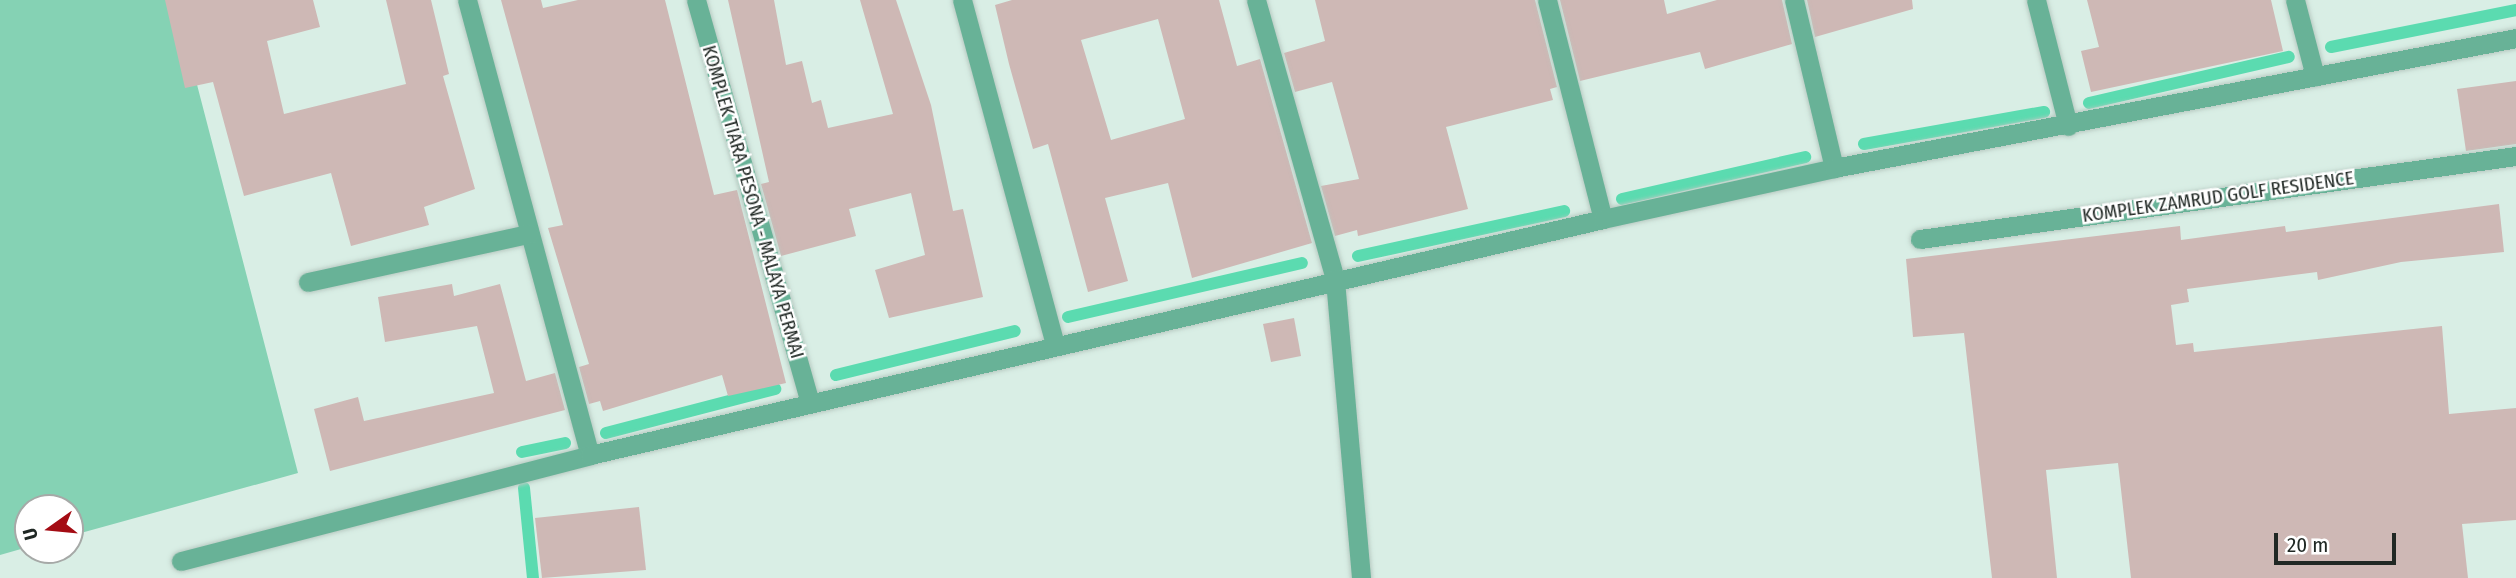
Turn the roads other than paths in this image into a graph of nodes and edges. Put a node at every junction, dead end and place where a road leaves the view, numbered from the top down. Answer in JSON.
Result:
{"nodes":[{"id":1,"x":467,"y":0,"type":"edge"},
{"id":2,"x":696,"y":0,"type":"edge"},
{"id":3,"x":962,"y":0,"type":"edge"},
{"id":4,"x":1256,"y":0,"type":"edge"},
{"id":5,"x":1548,"y":0,"type":"edge"},
{"id":6,"x":1794,"y":0,"type":"edge"},
{"id":7,"x":2036,"y":0,"type":"edge"},
{"id":8,"x":2295,"y":0,"type":"edge"},
{"id":9,"x":2516,"y":38,"type":"edge"},
{"id":10,"x":2315,"y":76,"type":"junction"},
{"id":11,"x":2068,"y":126,"type":"junction"},
{"id":12,"x":2516,"y":156,"type":"edge"},
{"id":13,"x":1834,"y":168,"type":"junction"},
{"id":14,"x":1603,"y":219,"type":"junction"},
{"id":15,"x":528,"y":234,"type":"junction"},
{"id":16,"x":1920,"y":239,"type":"dead end"},
{"id":17,"x":1335,"y":280,"type":"junction"},
{"id":18,"x":308,"y":282,"type":"dead end"},
{"id":19,"x":1055,"y":344,"type":"junction"},
{"id":20,"x":810,"y":403,"type":"junction"},
{"id":21,"x":590,"y":455,"type":"junction"},
{"id":22,"x":181,"y":561,"type":"dead end"},
{"id":23,"x":1361,"y":578,"type":"edge"}],
"edges":[{"from":1,"to":15,"type":"street"},
{"from":2,"to":20,"type":"street","name":"KOMPLEK TIARA PESONA - MALAYA PERMAI"},
{"from":3,"to":19,"type":"street"},
{"from":4,"to":17,"type":"street"},
{"from":5,"to":14,"type":"street"},
{"from":6,"to":13,"type":"street"},
{"from":7,"to":11,"type":"street"},
{"from":8,"to":10,"type":"street"},
{"from":9,"to":10,"type":"street"},
{"from":10,"to":11,"type":"street"},
{"from":11,"to":13,"type":"street"},
{"from":12,"to":16,"type":"street","name":"KOMPLEK ZAMRUD GOLF RESIDENCE"},
{"from":13,"to":14,"type":"street"},
{"from":14,"to":17,"type":"street"},
{"from":15,"to":18,"type":"street"},
{"from":15,"to":21,"type":"street"},
{"from":17,"to":19,"type":"street"},
{"from":17,"to":23,"type":"street"},
{"from":19,"to":20,"type":"street"},
{"from":20,"to":21,"type":"street"},
{"from":21,"to":22,"type":"street"}]}
